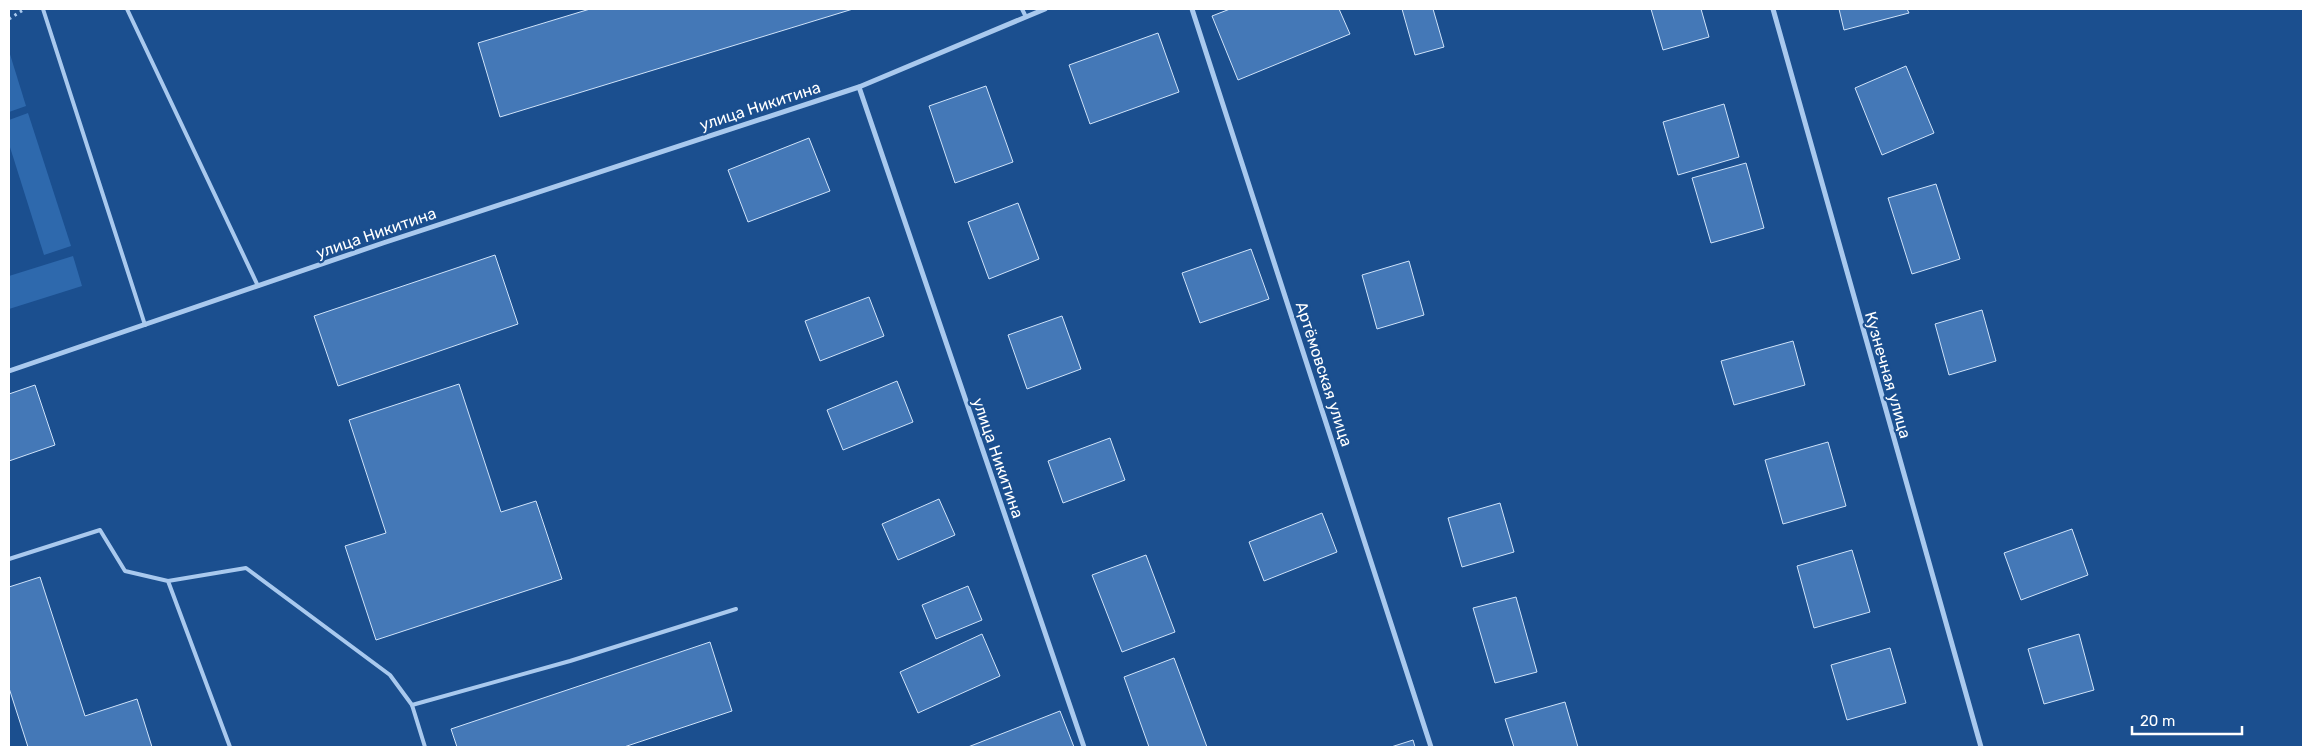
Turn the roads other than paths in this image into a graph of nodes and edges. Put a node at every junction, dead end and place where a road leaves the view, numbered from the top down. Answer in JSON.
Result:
{"nodes":[{"id":1,"x":43,"y":9,"type":"edge"},
{"id":2,"x":127,"y":9,"type":"edge"},
{"id":3,"x":1022,"y":9,"type":"edge"},
{"id":4,"x":1045,"y":9,"type":"edge"},
{"id":5,"x":1192,"y":9,"type":"edge"},
{"id":6,"x":1773,"y":9,"type":"edge"},
{"id":7,"x":1026,"y":17,"type":"junction"},
{"id":8,"x":859,"y":87,"type":"junction"},
{"id":9,"x":258,"y":286,"type":"junction"},
{"id":10,"x":145,"y":325,"type":"junction"},
{"id":11,"x":9,"y":371,"type":"edge"},
{"id":12,"x":9,"y":559,"type":"edge"},
{"id":13,"x":168,"y":581,"type":"junction"},
{"id":14,"x":736,"y":609,"type":"dead end"},
{"id":15,"x":412,"y":705,"type":"junction"},
{"id":16,"x":230,"y":747,"type":"edge"},
{"id":17,"x":425,"y":747,"type":"edge"},
{"id":18,"x":1084,"y":747,"type":"edge"},
{"id":19,"x":1431,"y":747,"type":"edge"},
{"id":20,"x":1981,"y":747,"type":"edge"}],
"edges":[{"from":1,"to":10,"type":"lane"},
{"from":2,"to":9,"type":"lane"},
{"from":3,"to":7,"type":"lane"},
{"from":4,"to":7,"type":"street"},
{"from":5,"to":19,"type":"street","name":"Артёмовская улица"},
{"from":6,"to":20,"type":"street","name":"Кузнечная улица"},
{"from":7,"to":8,"type":"street"},
{"from":8,"to":9,"type":"street","name":"улица Никитина"},
{"from":8,"to":18,"type":"street","name":"улица Никитина"},
{"from":9,"to":10,"type":"street","name":"улица Никитина"},
{"from":10,"to":11,"type":"street","name":"улица Никитина"},
{"from":12,"to":13,"type":"lane"},
{"from":13,"to":15,"type":"lane"},
{"from":13,"to":16,"type":"lane"},
{"from":14,"to":15,"type":"lane"},
{"from":15,"to":17,"type":"lane"}]}
